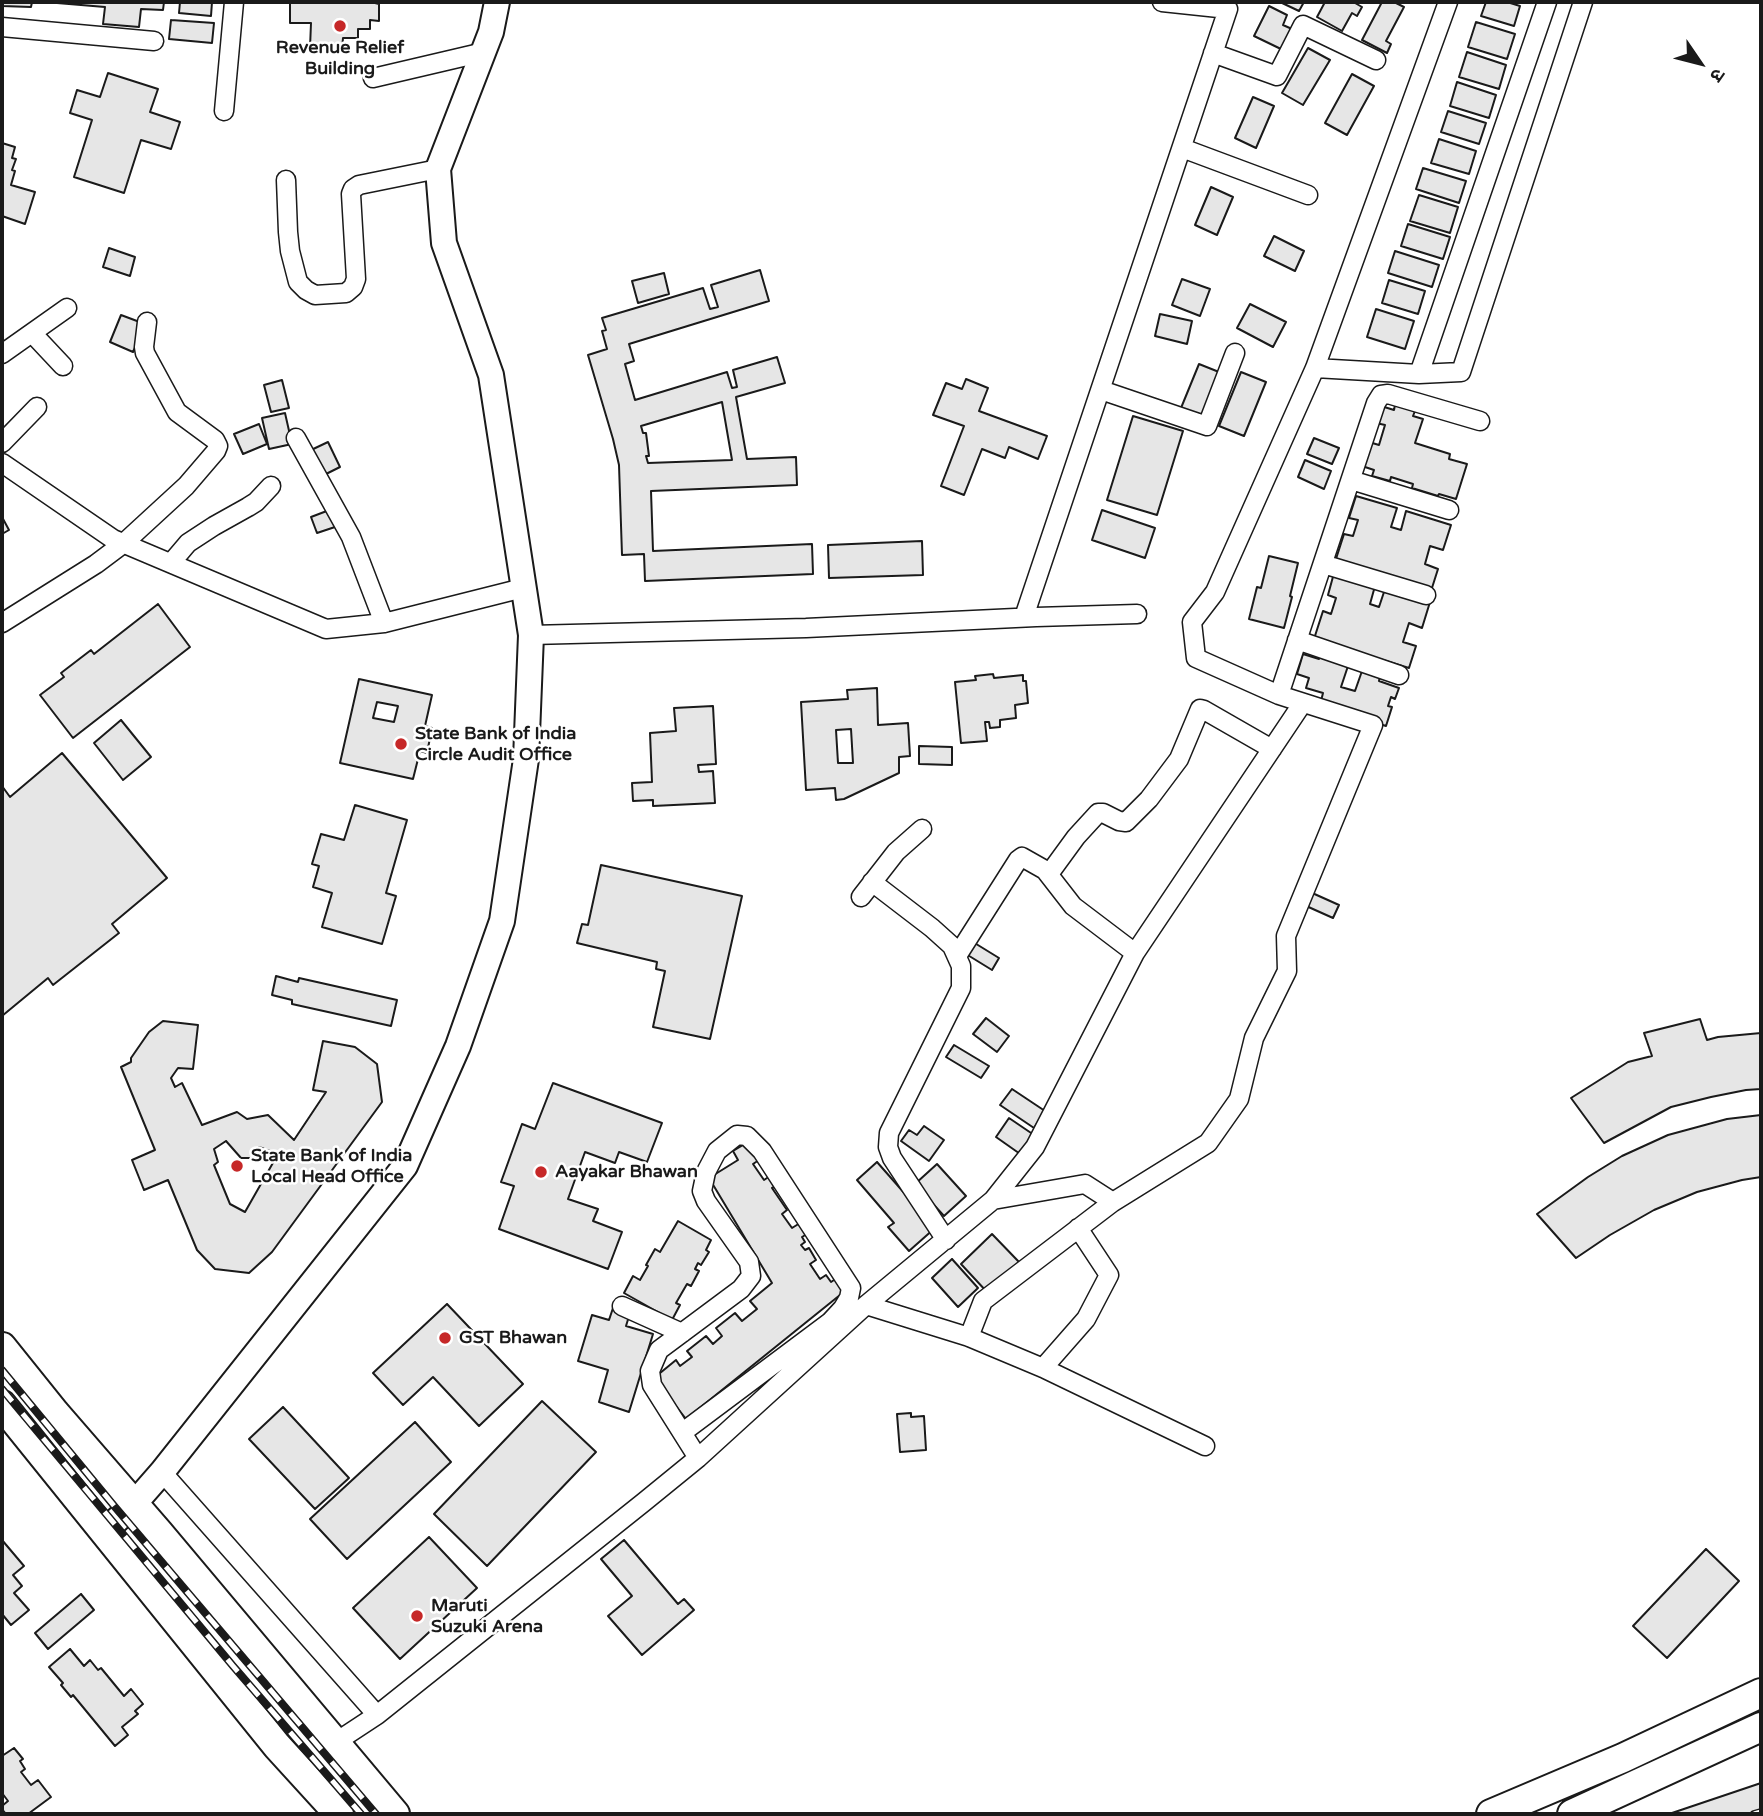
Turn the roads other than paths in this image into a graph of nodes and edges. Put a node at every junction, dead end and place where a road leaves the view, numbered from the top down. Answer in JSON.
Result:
{"nodes":[{"id":1,"x":234,"y":2,"type":"edge"},
{"id":2,"x":497,"y":2,"type":"edge"},
{"id":3,"x":1162,"y":2,"type":"edge"},
{"id":4,"x":1447,"y":2,"type":"edge"},
{"id":5,"x":1547,"y":2,"type":"edge"},
{"id":6,"x":1583,"y":2,"type":"edge"},
{"id":7,"x":2,"y":27,"type":"edge"},
{"id":8,"x":154,"y":41,"type":"dead end"},
{"id":9,"x":484,"y":51,"type":"junction"},
{"id":10,"x":1213,"y":53,"type":"junction"},
{"id":11,"x":1376,"y":60,"type":"dead end"},
{"id":12,"x":373,"y":78,"type":"dead end"},
{"id":13,"x":224,"y":110,"type":"dead end"},
{"id":14,"x":1182,"y":148,"type":"junction"},
{"id":15,"x":438,"y":169,"type":"junction"},
{"id":16,"x":286,"y":180,"type":"dead end"},
{"id":17,"x":1308,"y":195,"type":"dead end"},
{"id":18,"x":67,"y":307,"type":"dead end"},
{"id":19,"x":147,"y":323,"type":"dead end"},
{"id":20,"x":32,"y":333,"type":"junction"},
{"id":21,"x":1236,"y":353,"type":"dead end"},
{"id":22,"x":2,"y":354,"type":"edge"},
{"id":23,"x":63,"y":366,"type":"dead end"},
{"id":24,"x":1315,"y":368,"type":"junction"},
{"id":25,"x":1419,"y":374,"type":"junction"},
{"id":26,"x":1101,"y":390,"type":"junction"},
{"id":27,"x":37,"y":407,"type":"dead end"},
{"id":28,"x":1480,"y":421,"type":"dead end"},
{"id":29,"x":296,"y":438,"type":"dead end"},
{"id":30,"x":2,"y":443,"type":"edge"},
{"id":31,"x":2,"y":463,"type":"edge"},
{"id":32,"x":1351,"y":480,"type":"junction"},
{"id":33,"x":271,"y":486,"type":"dead end"},
{"id":34,"x":1449,"y":510,"type":"dead end"},
{"id":35,"x":124,"y":543,"type":"junction"},
{"id":36,"x":171,"y":563,"type":"junction"},
{"id":37,"x":1323,"y":564,"type":"junction"},
{"id":38,"x":523,"y":588,"type":"junction"},
{"id":39,"x":1426,"y":595,"type":"dead end"},
{"id":40,"x":1137,"y":614,"type":"dead end"},
{"id":41,"x":1024,"y":617,"type":"junction"},
{"id":42,"x":2,"y":623,"type":"edge"},
{"id":43,"x":384,"y":623,"type":"junction"},
{"id":44,"x":531,"y":635,"type":"junction"},
{"id":45,"x":1297,"y":640,"type":"junction"},
{"id":46,"x":1399,"y":675,"type":"dead end"},
{"id":47,"x":1279,"y":695,"type":"junction"},
{"id":48,"x":1302,"y":704,"type":"junction"},
{"id":49,"x":1272,"y":748,"type":"junction"},
{"id":50,"x":922,"y":829,"type":"dead end"},
{"id":51,"x":1049,"y":874,"type":"junction"},
{"id":52,"x":872,"y":882,"type":"junction"},
{"id":53,"x":861,"y":897,"type":"dead end"},
{"id":54,"x":1135,"y":953,"type":"junction"},
{"id":55,"x":957,"y":956,"type":"junction"},
{"id":56,"x":993,"y":1199,"type":"junction"},
{"id":57,"x":1112,"y":1202,"type":"junction"},
{"id":58,"x":1078,"y":1228,"type":"junction"},
{"id":59,"x":946,"y":1240,"type":"junction"},
{"id":60,"x":866,"y":1305,"type":"junction"},
{"id":61,"x":622,"y":1306,"type":"dead end"},
{"id":62,"x":682,"y":1333,"type":"junction"},
{"id":63,"x":970,"y":1337,"type":"junction"},
{"id":64,"x":2,"y":1347,"type":"edge"},
{"id":65,"x":1043,"y":1368,"type":"junction"},
{"id":66,"x":2,"y":1405,"type":"edge"},
{"id":67,"x":683,"y":1432,"type":"junction"},
{"id":68,"x":1205,"y":1446,"type":"dead end"},
{"id":69,"x":698,"y":1458,"type":"junction"},
{"id":70,"x":162,"y":1472,"type":"junction"},
{"id":71,"x":134,"y":1504,"type":"junction"},
{"id":72,"x":104,"y":1532,"type":"junction"},
{"id":73,"x":1761,"y":1693,"type":"edge"},
{"id":74,"x":377,"y":1715,"type":"junction"},
{"id":75,"x":1761,"y":1727,"type":"edge"},
{"id":76,"x":335,"y":1742,"type":"junction"},
{"id":77,"x":1524,"y":1808,"type":"edge"},
{"id":78,"x":339,"y":1814,"type":"edge"},
{"id":79,"x":395,"y":1814,"type":"edge"},
{"id":80,"x":1491,"y":1814,"type":"edge"},
{"id":81,"x":1572,"y":1814,"type":"edge"}],
"edges":[{"from":1,"to":13,"type":"street"},
{"from":2,"to":9,"type":"street"},
{"from":3,"to":10,"type":"street"},
{"from":4,"to":24,"type":"street"},
{"from":5,"to":25,"type":"street"},
{"from":6,"to":25,"type":"street"},
{"from":7,"to":8,"type":"street"},
{"from":9,"to":12,"type":"street"},
{"from":9,"to":15,"type":"street"},
{"from":10,"to":11,"type":"street"},
{"from":10,"to":14,"type":"street"},
{"from":14,"to":17,"type":"street"},
{"from":14,"to":26,"type":"street"},
{"from":15,"to":16,"type":"street"},
{"from":15,"to":38,"type":"street"},
{"from":18,"to":20,"type":"street"},
{"from":19,"to":35,"type":"street"},
{"from":20,"to":22,"type":"street"},
{"from":20,"to":23,"type":"street"},
{"from":21,"to":26,"type":"street"},
{"from":24,"to":25,"type":"street"},
{"from":24,"to":47,"type":"street"},
{"from":26,"to":41,"type":"street"},
{"from":27,"to":30,"type":"street"},
{"from":28,"to":32,"type":"street"},
{"from":29,"to":43,"type":"street"},
{"from":31,"to":35,"type":"street"},
{"from":32,"to":34,"type":"street"},
{"from":32,"to":37,"type":"street"},
{"from":33,"to":36,"type":"street"},
{"from":35,"to":36,"type":"street"},
{"from":35,"to":42,"type":"street"},
{"from":36,"to":43,"type":"street"},
{"from":37,"to":39,"type":"street"},
{"from":37,"to":45,"type":"street"},
{"from":38,"to":43,"type":"street"},
{"from":38,"to":44,"type":"street"},
{"from":40,"to":41,"type":"street"},
{"from":41,"to":44,"type":"street"},
{"from":44,"to":70,"type":"street"},
{"from":45,"to":46,"type":"street"},
{"from":45,"to":47,"type":"street"},
{"from":47,"to":48,"type":"street"},
{"from":48,"to":49,"type":"street"},
{"from":48,"to":57,"type":"street"},
{"from":49,"to":51,"type":"street"},
{"from":49,"to":54,"type":"street"},
{"from":50,"to":52,"type":"street"},
{"from":51,"to":54,"type":"street"},
{"from":51,"to":55,"type":"street"},
{"from":52,"to":53,"type":"street"},
{"from":52,"to":55,"type":"street"},
{"from":54,"to":56,"type":"street"},
{"from":55,"to":59,"type":"street"},
{"from":56,"to":57,"type":"street"},
{"from":56,"to":59,"type":"street"},
{"from":57,"to":58,"type":"street"},
{"from":58,"to":63,"type":"street"},
{"from":58,"to":65,"type":"street"},
{"from":59,"to":60,"type":"street"},
{"from":60,"to":63,"type":"street"},
{"from":60,"to":69,"type":"street"},
{"from":61,"to":62,"type":"street"},
{"from":62,"to":67,"type":"street"},
{"from":62,"to":67,"type":"street"},
{"from":63,"to":65,"type":"street"},
{"from":64,"to":71,"type":"main road"},
{"from":65,"to":68,"type":"street"},
{"from":66,"to":72,"type":"main road"},
{"from":67,"to":69,"type":"street"},
{"from":69,"to":74,"type":"street"},
{"from":70,"to":71,"type":"street"},
{"from":70,"to":74,"type":"street"},
{"from":71,"to":72,"type":"street"},
{"from":71,"to":76,"type":"main road"},
{"from":72,"to":78,"type":"main road"},
{"from":73,"to":77,"type":"main road"},
{"from":74,"to":76,"type":"street"},
{"from":75,"to":81,"type":"main road"},
{"from":76,"to":79,"type":"main road"},
{"from":77,"to":80,"type":"main road"}]}
